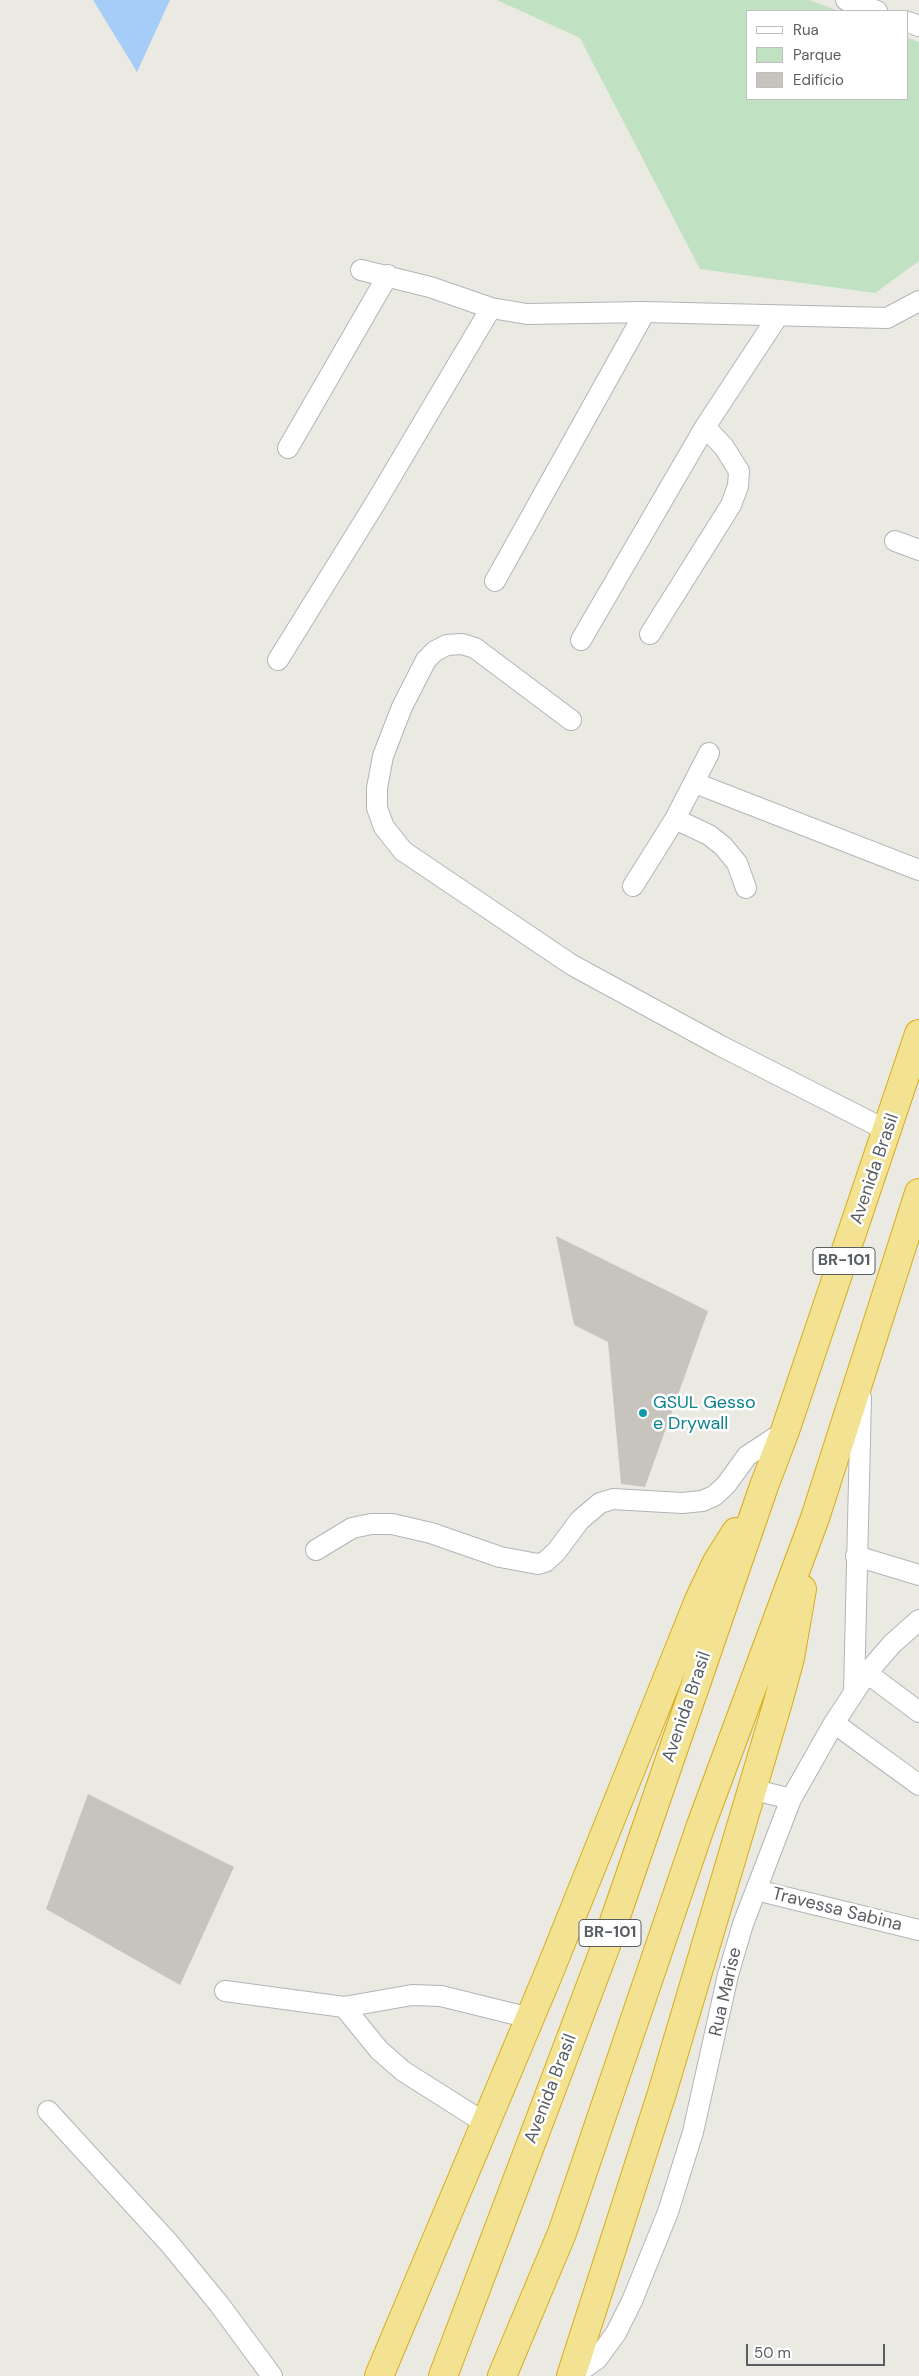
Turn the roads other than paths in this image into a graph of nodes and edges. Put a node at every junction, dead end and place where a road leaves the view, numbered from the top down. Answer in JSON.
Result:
{"nodes":[{"id":1,"x":846,"y":0,"type":"edge"},
{"id":2,"x":874,"y":10,"type":"edge"},
{"id":3,"x":361,"y":270,"type":"dead end"},
{"id":4,"x":388,"y":275,"type":"junction"},
{"id":5,"x":919,"y":301,"type":"edge"},
{"id":6,"x":491,"y":308,"type":"junction"},
{"id":7,"x":645,"y":312,"type":"junction"},
{"id":8,"x":778,"y":316,"type":"junction"},
{"id":9,"x":705,"y":427,"type":"junction"},
{"id":10,"x":288,"y":448,"type":"dead end"},
{"id":11,"x":895,"y":541,"type":"dead end"},
{"id":12,"x":919,"y":550,"type":"edge"},
{"id":13,"x":495,"y":581,"type":"dead end"},
{"id":14,"x":650,"y":634,"type":"dead end"},
{"id":15,"x":581,"y":640,"type":"dead end"},
{"id":16,"x":278,"y":660,"type":"dead end"},
{"id":17,"x":571,"y":720,"type":"dead end"},
{"id":18,"x":709,"y":753,"type":"dead end"},
{"id":19,"x":695,"y":783,"type":"junction"},
{"id":20,"x":676,"y":819,"type":"junction"},
{"id":21,"x":919,"y":870,"type":"edge"},
{"id":22,"x":633,"y":886,"type":"dead end"},
{"id":23,"x":746,"y":888,"type":"dead end"},
{"id":24,"x":919,"y":1034,"type":"edge"},
{"id":25,"x":888,"y":1131,"type":"junction"},
{"id":26,"x":919,"y":1193,"type":"edge"},
{"id":27,"x":861,"y":1374,"type":"junction"},
{"id":28,"x":785,"y":1431,"type":"junction"},
{"id":29,"x":764,"y":1486,"type":"junction"},
{"id":30,"x":815,"y":1518,"type":"junction"},
{"id":31,"x":316,"y":1550,"type":"dead end"},
{"id":32,"x":856,"y":1556,"type":"junction"},
{"id":33,"x":919,"y":1575,"type":"edge"},
{"id":34,"x":917,"y":1621,"type":"edge"},
{"id":35,"x":867,"y":1673,"type":"junction"},
{"id":36,"x":854,"y":1692,"type":"junction"},
{"id":37,"x":919,"y":1712,"type":"edge"},
{"id":38,"x":834,"y":1723,"type":"junction"},
{"id":39,"x":919,"y":1785,"type":"edge"},
{"id":40,"x":751,"y":1788,"type":"junction"},
{"id":41,"x":791,"y":1798,"type":"junction"},
{"id":42,"x":756,"y":1890,"type":"junction"},
{"id":43,"x":919,"y":1930,"type":"edge"},
{"id":44,"x":225,"y":1991,"type":"dead end"},
{"id":45,"x":344,"y":2007,"type":"junction"},
{"id":46,"x":530,"y":2018,"type":"junction"},
{"id":47,"x":48,"y":2111,"type":"dead end"},
{"id":48,"x":486,"y":2123,"type":"junction"},
{"id":49,"x":272,"y":2376,"type":"edge"},
{"id":50,"x":378,"y":2376,"type":"edge"},
{"id":51,"x":443,"y":2376,"type":"edge"},
{"id":52,"x":502,"y":2376,"type":"edge"},
{"id":53,"x":572,"y":2376,"type":"edge"}],
"edges":[{"from":1,"to":2,"type":"street"},
{"from":3,"to":4,"type":"street"},
{"from":4,"to":6,"type":"street"},
{"from":4,"to":10,"type":"street"},
{"from":5,"to":8,"type":"street"},
{"from":6,"to":7,"type":"street"},
{"from":6,"to":16,"type":"street"},
{"from":7,"to":8,"type":"street"},
{"from":7,"to":13,"type":"street"},
{"from":8,"to":9,"type":"street"},
{"from":9,"to":14,"type":"street"},
{"from":9,"to":15,"type":"street"},
{"from":11,"to":12,"type":"street"},
{"from":17,"to":25,"type":"street"},
{"from":18,"to":19,"type":"street"},
{"from":19,"to":20,"type":"street"},
{"from":19,"to":21,"type":"street"},
{"from":20,"to":22,"type":"street"},
{"from":20,"to":23,"type":"street"},
{"from":24,"to":25,"type":"highway","name":"Avenida Brasil","number":"BR-101"},
{"from":25,"to":28,"type":"highway","name":"Avenida Brasil","number":"BR-101"},
{"from":26,"to":27,"type":"highway","number":"BR-101"},
{"from":27,"to":30,"type":"highway","number":"BR-101"},
{"from":27,"to":32,"type":"street"},
{"from":28,"to":29,"type":"highway","name":"Avenida Brasil","number":"BR-101"},
{"from":28,"to":31,"type":"street"},
{"from":29,"to":46,"type":"highway"},
{"from":29,"to":51,"type":"highway","name":"Avenida Brasil","number":"BR-101"},
{"from":30,"to":40,"type":"highway"},
{"from":30,"to":52,"type":"highway","number":"BR-101"},
{"from":32,"to":33,"type":"street"},
{"from":32,"to":36,"type":"street"},
{"from":34,"to":35,"type":"street","name":"Rua Marise"},
{"from":35,"to":36,"type":"street","name":"Rua Marise"},
{"from":35,"to":37,"type":"street"},
{"from":36,"to":38,"type":"street","name":"Rua Marise"},
{"from":38,"to":39,"type":"street"},
{"from":38,"to":41,"type":"street","name":"Rua Marise"},
{"from":40,"to":41,"type":"street"},
{"from":40,"to":53,"type":"highway"},
{"from":41,"to":42,"type":"street","name":"Rua Marise"},
{"from":42,"to":43,"type":"street","name":"Travessa Sabina"},
{"from":42,"to":53,"type":"street","name":"Rua Marise"},
{"from":44,"to":45,"type":"street"},
{"from":45,"to":46,"type":"street"},
{"from":45,"to":48,"type":"street"},
{"from":46,"to":48,"type":"highway"},
{"from":47,"to":49,"type":"street"},
{"from":48,"to":50,"type":"highway"}]}
